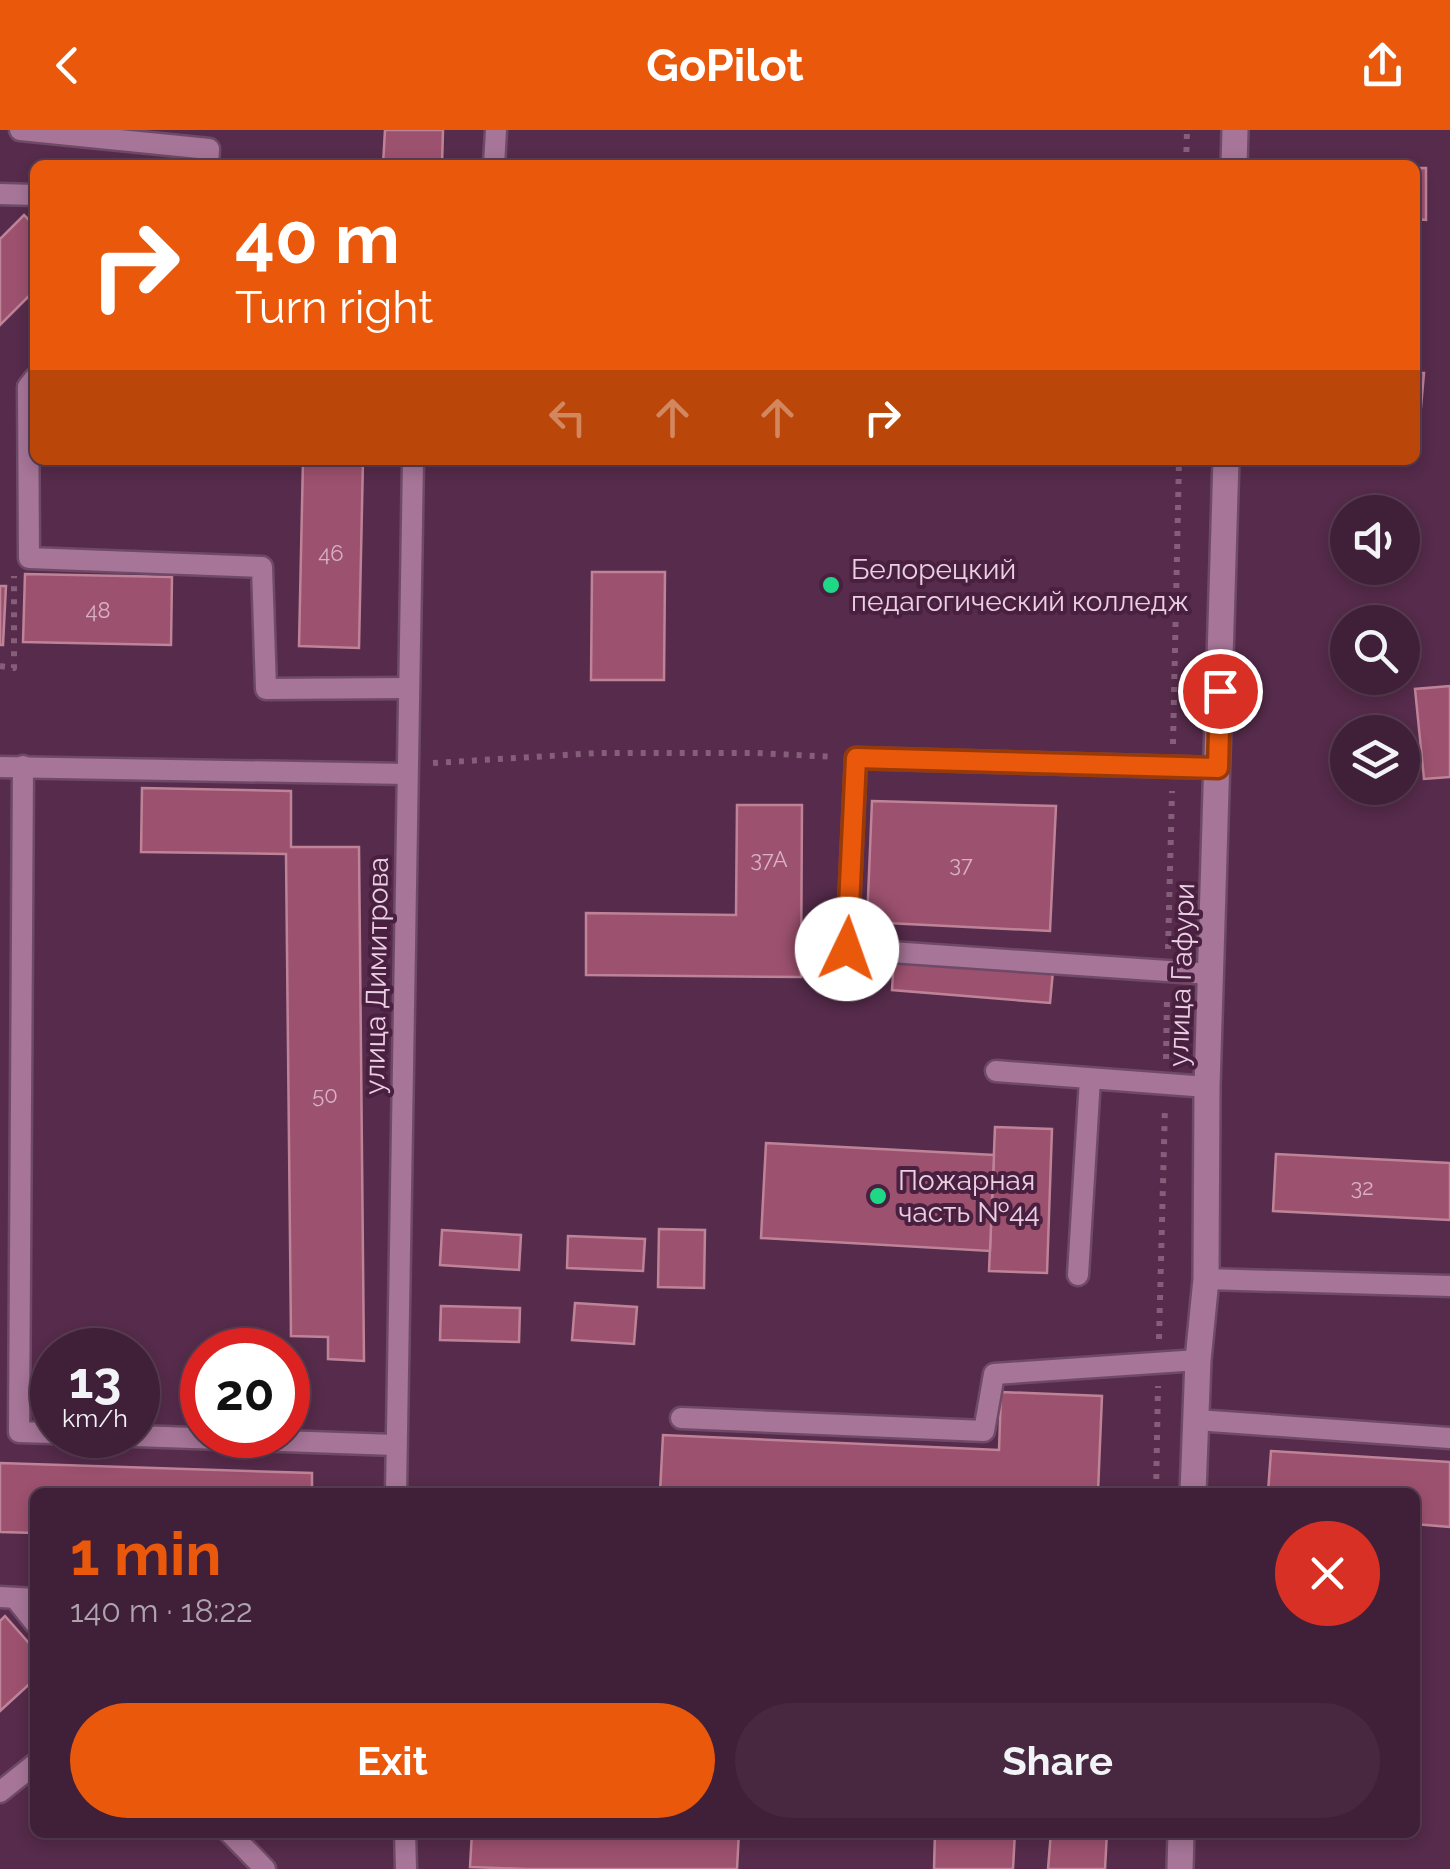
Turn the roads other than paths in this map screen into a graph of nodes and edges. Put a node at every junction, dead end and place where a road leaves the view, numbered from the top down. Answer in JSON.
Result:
{"nodes":[{"id":1,"x":20,"y":130,"type":"edge"},
{"id":2,"x":496,"y":130,"type":"edge"},
{"id":3,"x":1236,"y":130,"type":"edge"},
{"id":4,"x":208,"y":160,"type":"edge"},
{"id":5,"x":494,"y":160,"type":"edge"},
{"id":6,"x":1234,"y":160,"type":"edge"},
{"id":7,"x":0,"y":194,"type":"edge"},
{"id":8,"x":30,"y":196,"type":"edge"},
{"id":9,"x":30,"y":384,"type":"edge"},
{"id":10,"x":413,"y":465,"type":"edge"},
{"id":11,"x":1226,"y":465,"type":"edge"},
{"id":12,"x":408,"y":688,"type":"junction"},
{"id":13,"x":0,"y":766,"type":"edge"},
{"id":14,"x":23,"y":766,"type":"junction"},
{"id":15,"x":1218,"y":768,"type":"junction"},
{"id":16,"x":408,"y":774,"type":"junction"},
{"id":17,"x":1211,"y":974,"type":"junction"},
{"id":18,"x":996,"y":1071,"type":"dead end"},
{"id":19,"x":1090,"y":1078,"type":"junction"},
{"id":20,"x":1207,"y":1087,"type":"junction"},
{"id":21,"x":1078,"y":1275,"type":"dead end"},
{"id":22,"x":1206,"y":1279,"type":"junction"},
{"id":23,"x":1450,"y":1286,"type":"edge"},
{"id":24,"x":1198,"y":1360,"type":"junction"},
{"id":25,"x":681,"y":1418,"type":"dead end"},
{"id":26,"x":1196,"y":1420,"type":"junction"},
{"id":27,"x":30,"y":1432,"type":"edge"},
{"id":28,"x":160,"y":1437,"type":"edge"},
{"id":29,"x":1450,"y":1438,"type":"edge"},
{"id":30,"x":395,"y":1445,"type":"junction"},
{"id":31,"x":396,"y":1488,"type":"edge"},
{"id":32,"x":1194,"y":1488,"type":"edge"},
{"id":33,"x":30,"y":1768,"type":"edge"},
{"id":34,"x":0,"y":1792,"type":"edge"},
{"id":35,"x":235,"y":1838,"type":"edge"},
{"id":36,"x":405,"y":1838,"type":"edge"},
{"id":37,"x":1181,"y":1838,"type":"edge"},
{"id":38,"x":264,"y":1869,"type":"edge"},
{"id":39,"x":406,"y":1869,"type":"edge"},
{"id":40,"x":1180,"y":1869,"type":"edge"}],
"edges":[{"from":1,"to":4,"type":"lane"},
{"from":2,"to":5,"type":"lane"},
{"from":3,"to":6,"type":"street"},
{"from":7,"to":8,"type":"lane"},
{"from":9,"to":12,"type":"lane"},
{"from":10,"to":12,"type":"lane","name":"улица Димитрова"},
{"from":11,"to":15,"type":"street","name":"улица Гафури"},
{"from":12,"to":16,"type":"lane","name":"улица Димитрова"},
{"from":13,"to":14,"type":"lane"},
{"from":14,"to":16,"type":"lane"},
{"from":14,"to":27,"type":"lane"},
{"from":15,"to":17,"type":"street","name":"улица Гафури"},
{"from":15,"to":17,"type":"lane"},
{"from":16,"to":30,"type":"lane","name":"улица Димитрова"},
{"from":17,"to":20,"type":"street","name":"улица Гафури"},
{"from":18,"to":19,"type":"lane"},
{"from":19,"to":20,"type":"lane"},
{"from":19,"to":21,"type":"lane"},
{"from":20,"to":22,"type":"street","name":"улица Гафури"},
{"from":22,"to":23,"type":"lane"},
{"from":22,"to":24,"type":"street","name":"улица Гафури"},
{"from":24,"to":25,"type":"lane"},
{"from":24,"to":26,"type":"street","name":"улица Гафури"},
{"from":26,"to":29,"type":"lane"},
{"from":26,"to":32,"type":"street","name":"улица Гафури"},
{"from":28,"to":30,"type":"lane"},
{"from":30,"to":31,"type":"lane","name":"улица Димитрова"},
{"from":33,"to":34,"type":"lane"},
{"from":35,"to":38,"type":"lane"},
{"from":36,"to":39,"type":"lane"},
{"from":37,"to":40,"type":"street"}]}
